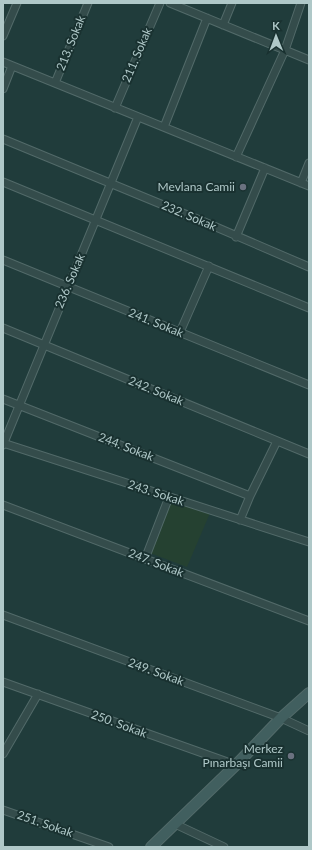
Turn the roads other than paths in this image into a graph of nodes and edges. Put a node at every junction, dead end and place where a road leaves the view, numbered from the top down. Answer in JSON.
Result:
{"nodes":[{"id":1,"x":17,"y":3,"type":"edge"},
{"id":2,"x":88,"y":3,"type":"edge"},
{"id":3,"x":160,"y":3,"type":"edge"},
{"id":4,"x":170,"y":3,"type":"edge"},
{"id":5,"x":232,"y":3,"type":"edge"},
{"id":6,"x":301,"y":3,"type":"edge"},
{"id":7,"x":208,"y":18,"type":"junction"},
{"id":8,"x":223,"y":25,"type":"junction"},
{"id":9,"x":3,"y":36,"type":"edge"},
{"id":10,"x":285,"y":50,"type":"junction"},
{"id":11,"x":309,"y":60,"type":"edge"},
{"id":12,"x":3,"y":62,"type":"edge"},
{"id":13,"x":12,"y":66,"type":"junction"},
{"id":14,"x":55,"y":83,"type":"junction"},
{"id":15,"x":3,"y":89,"type":"edge"},
{"id":16,"x":115,"y":108,"type":"junction"},
{"id":17,"x":138,"y":117,"type":"junction"},
{"id":18,"x":164,"y":127,"type":"junction"},
{"id":19,"x":3,"y":139,"type":"edge"},
{"id":20,"x":236,"y":157,"type":"junction"},
{"id":21,"x":309,"y":163,"type":"edge"},
{"id":22,"x":265,"y":168,"type":"junction"},
{"id":23,"x":3,"y":182,"type":"edge"},
{"id":24,"x":111,"y":183,"type":"junction"},
{"id":25,"x":301,"y":183,"type":"junction"},
{"id":26,"x":309,"y":186,"type":"edge"},
{"id":27,"x":96,"y":220,"type":"junction"},
{"id":28,"x":236,"y":237,"type":"junction"},
{"id":29,"x":3,"y":260,"type":"edge"},
{"id":30,"x":209,"y":266,"type":"junction"},
{"id":31,"x":309,"y":267,"type":"edge"},
{"id":32,"x":68,"y":287,"type":"junction"},
{"id":33,"x":309,"y":308,"type":"edge"},
{"id":34,"x":3,"y":328,"type":"edge"},
{"id":35,"x":180,"y":332,"type":"junction"},
{"id":36,"x":44,"y":345,"type":"junction"},
{"id":37,"x":309,"y":385,"type":"edge"},
{"id":38,"x":3,"y":399,"type":"edge"},
{"id":39,"x":19,"y":405,"type":"junction"},
{"id":40,"x":277,"y":441,"type":"junction"},
{"id":41,"x":3,"y":444,"type":"edge"},
{"id":42,"x":309,"y":454,"type":"edge"},
{"id":43,"x":250,"y":496,"type":"junction"},
{"id":44,"x":169,"y":497,"type":"junction"},
{"id":45,"x":3,"y":505,"type":"edge"},
{"id":46,"x":240,"y":520,"type":"junction"},
{"id":47,"x":309,"y":542,"type":"edge"},
{"id":48,"x":145,"y":559,"type":"junction"},
{"id":49,"x":3,"y":615,"type":"edge"},
{"id":50,"x":309,"y":621,"type":"edge"},
{"id":51,"x":3,"y":682,"type":"edge"},
{"id":52,"x":309,"y":693,"type":"edge"},
{"id":53,"x":38,"y":694,"type":"junction"},
{"id":54,"x":281,"y":718,"type":"junction"},
{"id":55,"x":309,"y":731,"type":"edge"},
{"id":56,"x":3,"y":754,"type":"edge"},
{"id":57,"x":236,"y":765,"type":"junction"},
{"id":58,"x":3,"y":810,"type":"edge"},
{"id":59,"x":175,"y":824,"type":"junction"},
{"id":60,"x":109,"y":847,"type":"edge"},
{"id":61,"x":151,"y":847,"type":"edge"},
{"id":62,"x":224,"y":847,"type":"edge"}],
"edges":[{"from":1,"to":9,"type":"street"},
{"from":2,"to":14,"type":"street","name":"213. Sokak"},
{"from":3,"to":16,"type":"street","name":"211. Sokak"},
{"from":4,"to":7,"type":"street"},
{"from":5,"to":8,"type":"street"},
{"from":6,"to":10,"type":"street"},
{"from":7,"to":8,"type":"street"},
{"from":7,"to":18,"type":"street"},
{"from":8,"to":10,"type":"street"},
{"from":10,"to":11,"type":"street"},
{"from":10,"to":20,"type":"street"},
{"from":12,"to":13,"type":"street"},
{"from":13,"to":14,"type":"street"},
{"from":13,"to":15,"type":"street"},
{"from":14,"to":16,"type":"street"},
{"from":16,"to":17,"type":"street"},
{"from":17,"to":18,"type":"street"},
{"from":17,"to":24,"type":"street","name":"236. Sokak"},
{"from":18,"to":20,"type":"street"},
{"from":19,"to":24,"type":"street","name":"232. Sokak"},
{"from":20,"to":22,"type":"street"},
{"from":21,"to":25,"type":"street"},
{"from":22,"to":25,"type":"street"},
{"from":22,"to":28,"type":"street"},
{"from":23,"to":27,"type":"street"},
{"from":24,"to":27,"type":"street","name":"236. Sokak"},
{"from":24,"to":28,"type":"street","name":"232. Sokak"},
{"from":25,"to":26,"type":"street"},
{"from":27,"to":30,"type":"street"},
{"from":27,"to":32,"type":"street","name":"236. Sokak"},
{"from":28,"to":31,"type":"street","name":"232. Sokak"},
{"from":29,"to":32,"type":"street","name":"241. Sokak"},
{"from":30,"to":33,"type":"street"},
{"from":30,"to":35,"type":"street"},
{"from":32,"to":35,"type":"street","name":"241. Sokak"},
{"from":32,"to":36,"type":"street","name":"236. Sokak"},
{"from":34,"to":36,"type":"street","name":"242. Sokak"},
{"from":35,"to":37,"type":"street","name":"241. Sokak"},
{"from":36,"to":39,"type":"street","name":"236. Sokak"},
{"from":36,"to":40,"type":"street","name":"242. Sokak"},
{"from":38,"to":39,"type":"street","name":"244. Sokak"},
{"from":39,"to":41,"type":"street","name":"236. Sokak"},
{"from":39,"to":43,"type":"street","name":"244. Sokak"},
{"from":40,"to":42,"type":"street","name":"242. Sokak"},
{"from":40,"to":43,"type":"street"},
{"from":41,"to":44,"type":"street","name":"243. Sokak"},
{"from":43,"to":46,"type":"street"},
{"from":44,"to":46,"type":"street","name":"243. Sokak"},
{"from":44,"to":48,"type":"street"},
{"from":45,"to":48,"type":"street","name":"247. Sokak"},
{"from":46,"to":47,"type":"street","name":"243. Sokak"},
{"from":48,"to":50,"type":"street","name":"247. Sokak"},
{"from":49,"to":54,"type":"street","name":"249. Sokak"},
{"from":51,"to":53,"type":"street","name":"250. Sokak"},
{"from":52,"to":54,"type":"main road"},
{"from":53,"to":56,"type":"street"},
{"from":53,"to":57,"type":"street","name":"250. Sokak"},
{"from":54,"to":55,"type":"street","name":"249. Sokak"},
{"from":54,"to":57,"type":"main road"},
{"from":57,"to":59,"type":"main road"},
{"from":58,"to":60,"type":"street","name":"251. Sokak"},
{"from":59,"to":61,"type":"main road"},
{"from":59,"to":62,"type":"street"}]}
